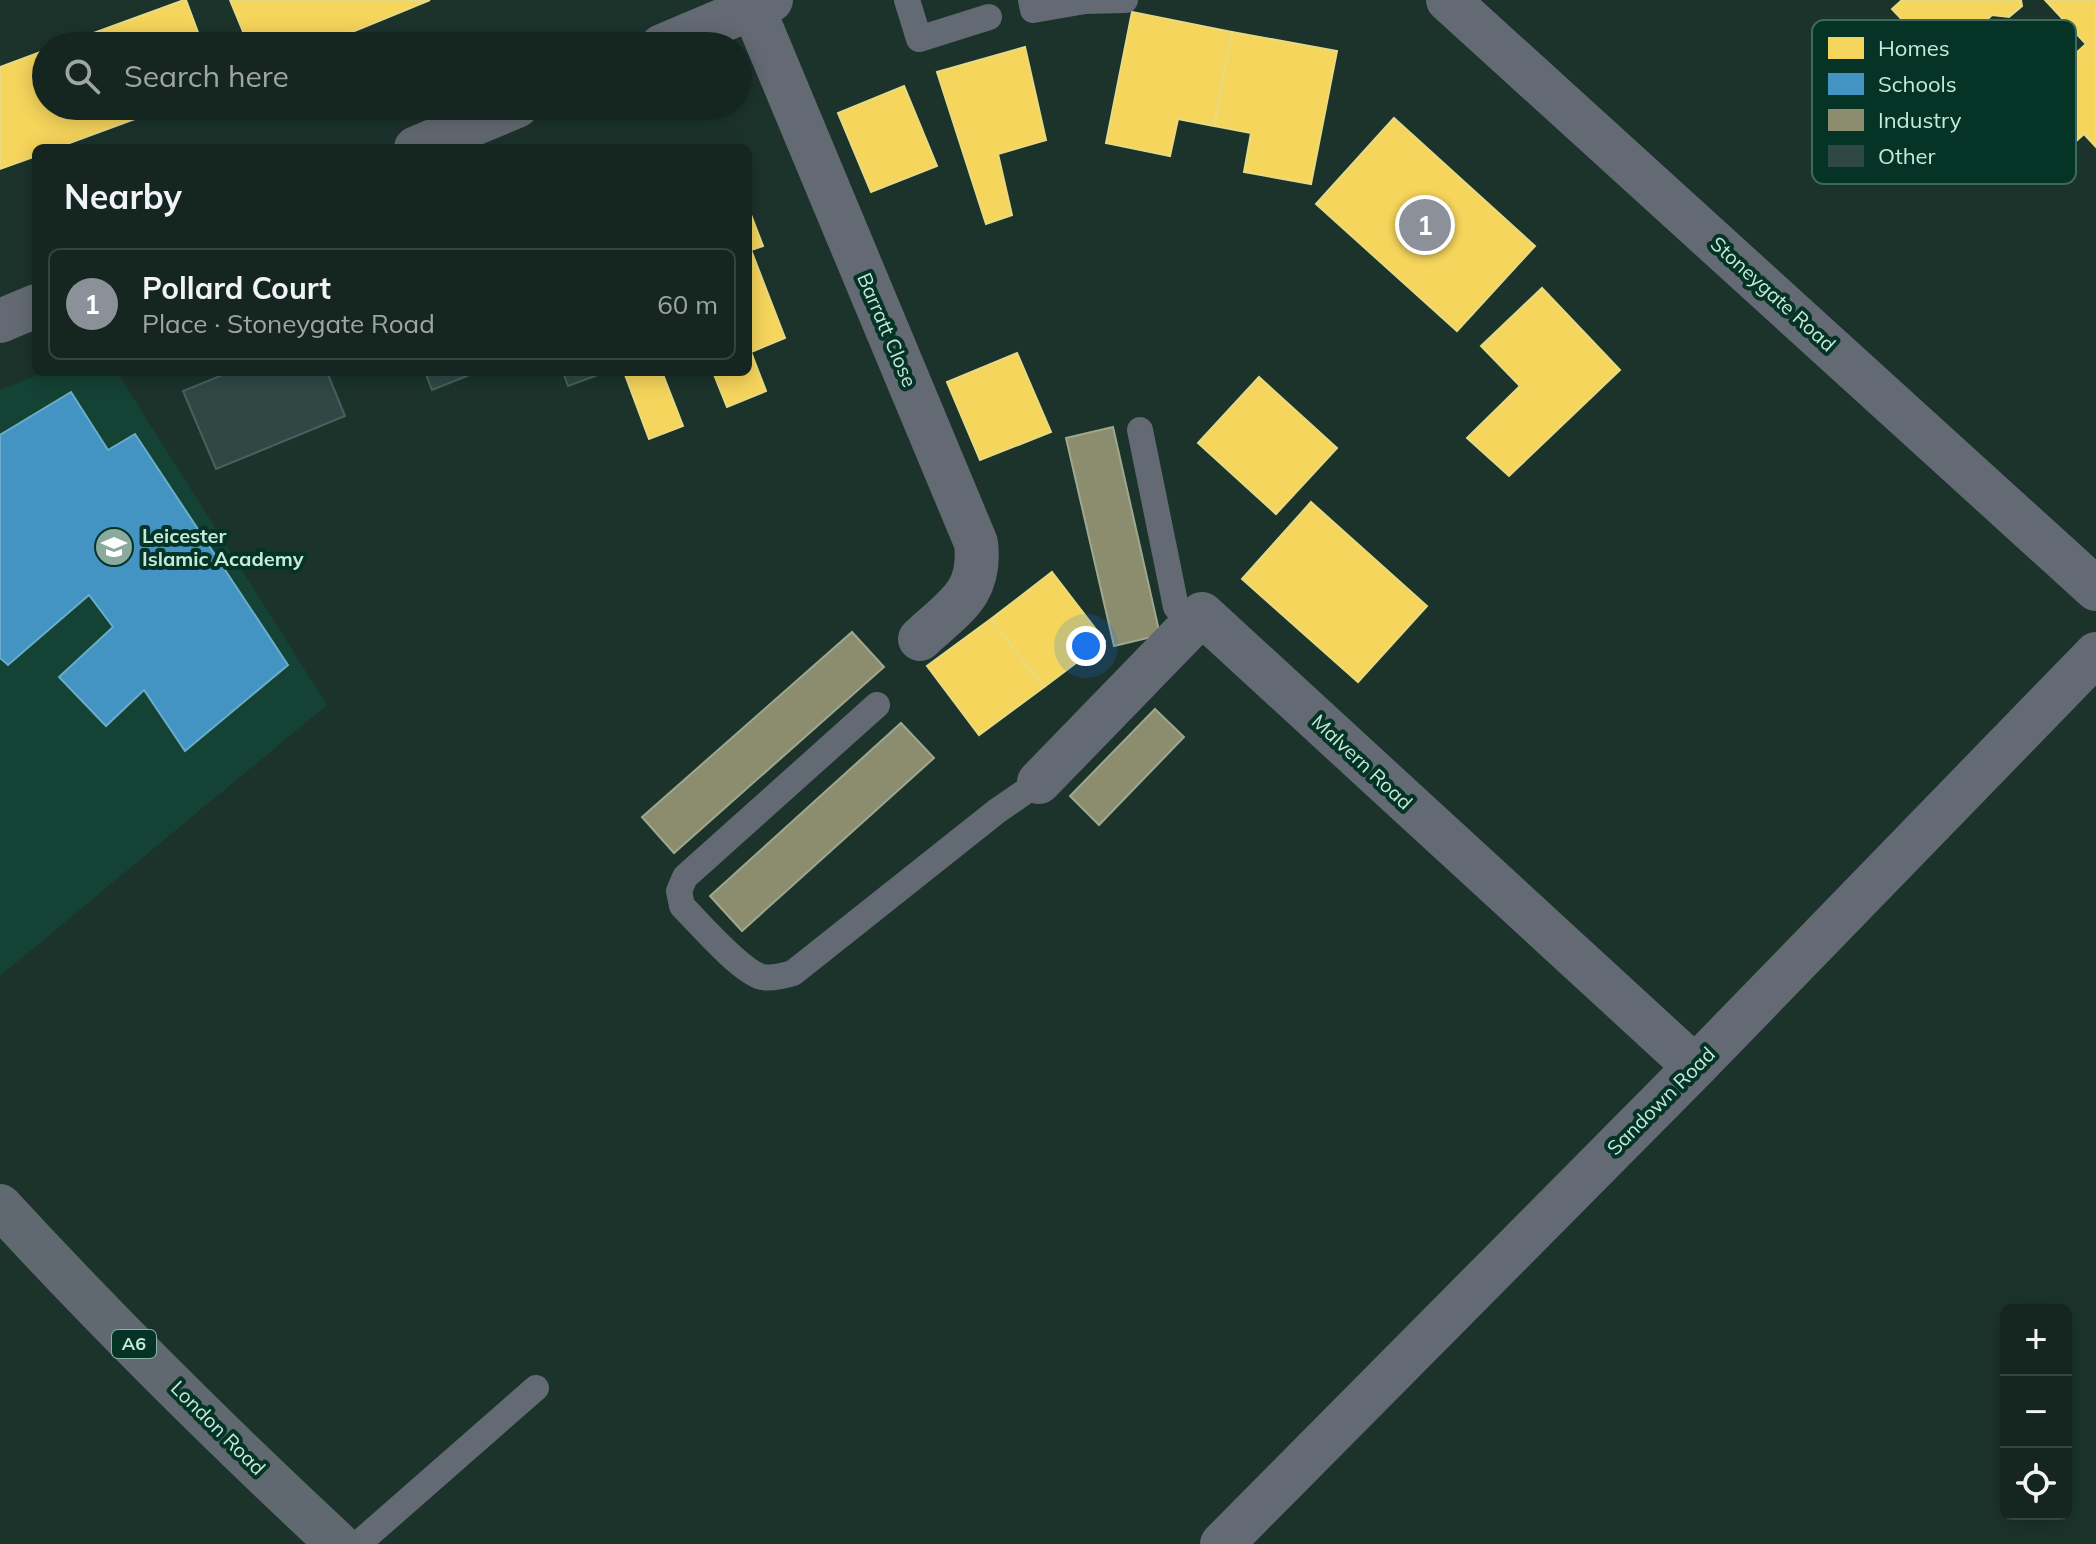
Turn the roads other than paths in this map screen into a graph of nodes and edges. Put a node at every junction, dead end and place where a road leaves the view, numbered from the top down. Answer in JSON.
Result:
{"nodes":[{"id":1,"x":907,"y":0,"type":"edge"},
{"id":2,"x":1031,"y":0,"type":"edge"},
{"id":3,"x":1125,"y":0,"type":"edge"},
{"id":4,"x":1448,"y":0,"type":"edge"},
{"id":5,"x":762,"y":4,"type":"edge"},
{"id":6,"x":989,"y":17,"type":"dead end"},
{"id":7,"x":695,"y":32,"type":"edge"},
{"id":8,"x":483,"y":120,"type":"edge"},
{"id":9,"x":426,"y":144,"type":"edge"},
{"id":10,"x":32,"y":308,"type":"edge"},
{"id":11,"x":0,"y":321,"type":"edge"},
{"id":12,"x":1140,"y":430,"type":"dead end"},
{"id":13,"x":2096,"y":589,"type":"edge"},
{"id":14,"x":1191,"y":625,"type":"junction"},
{"id":15,"x":920,"y":639,"type":"dead end"},
{"id":16,"x":2096,"y":654,"type":"edge"},
{"id":17,"x":877,"y":705,"type":"dead end"},
{"id":18,"x":1039,"y":782,"type":"joint"},
{"id":19,"x":1695,"y":1067,"type":"junction"},
{"id":20,"x":0,"y":1206,"type":"edge"},
{"id":21,"x":536,"y":1388,"type":"dead end"},
{"id":22,"x":338,"y":1544,"type":"edge"},
{"id":23,"x":358,"y":1544,"type":"edge"},
{"id":24,"x":1222,"y":1544,"type":"edge"}],
"edges":[{"from":1,"to":6,"type":"lane"},
{"from":2,"to":3,"type":"lane"},
{"from":4,"to":13,"type":"street","name":"Stoneygate Road"},
{"from":5,"to":7,"type":"street"},
{"from":5,"to":15,"type":"street","name":"Barratt Close"},
{"from":8,"to":9,"type":"street"},
{"from":10,"to":11,"type":"street"},
{"from":12,"to":14,"type":"lane"},
{"from":14,"to":18,"type":"street"},
{"from":14,"to":19,"type":"street","name":"Malvern Road"},
{"from":16,"to":19,"type":"street","name":"Sandown Road"},
{"from":17,"to":18,"type":"lane"},
{"from":19,"to":24,"type":"street","name":"Sandown Road"},
{"from":20,"to":22,"type":"main road","name":"London Road","number":"A6"},
{"from":21,"to":23,"type":"lane"}]}
